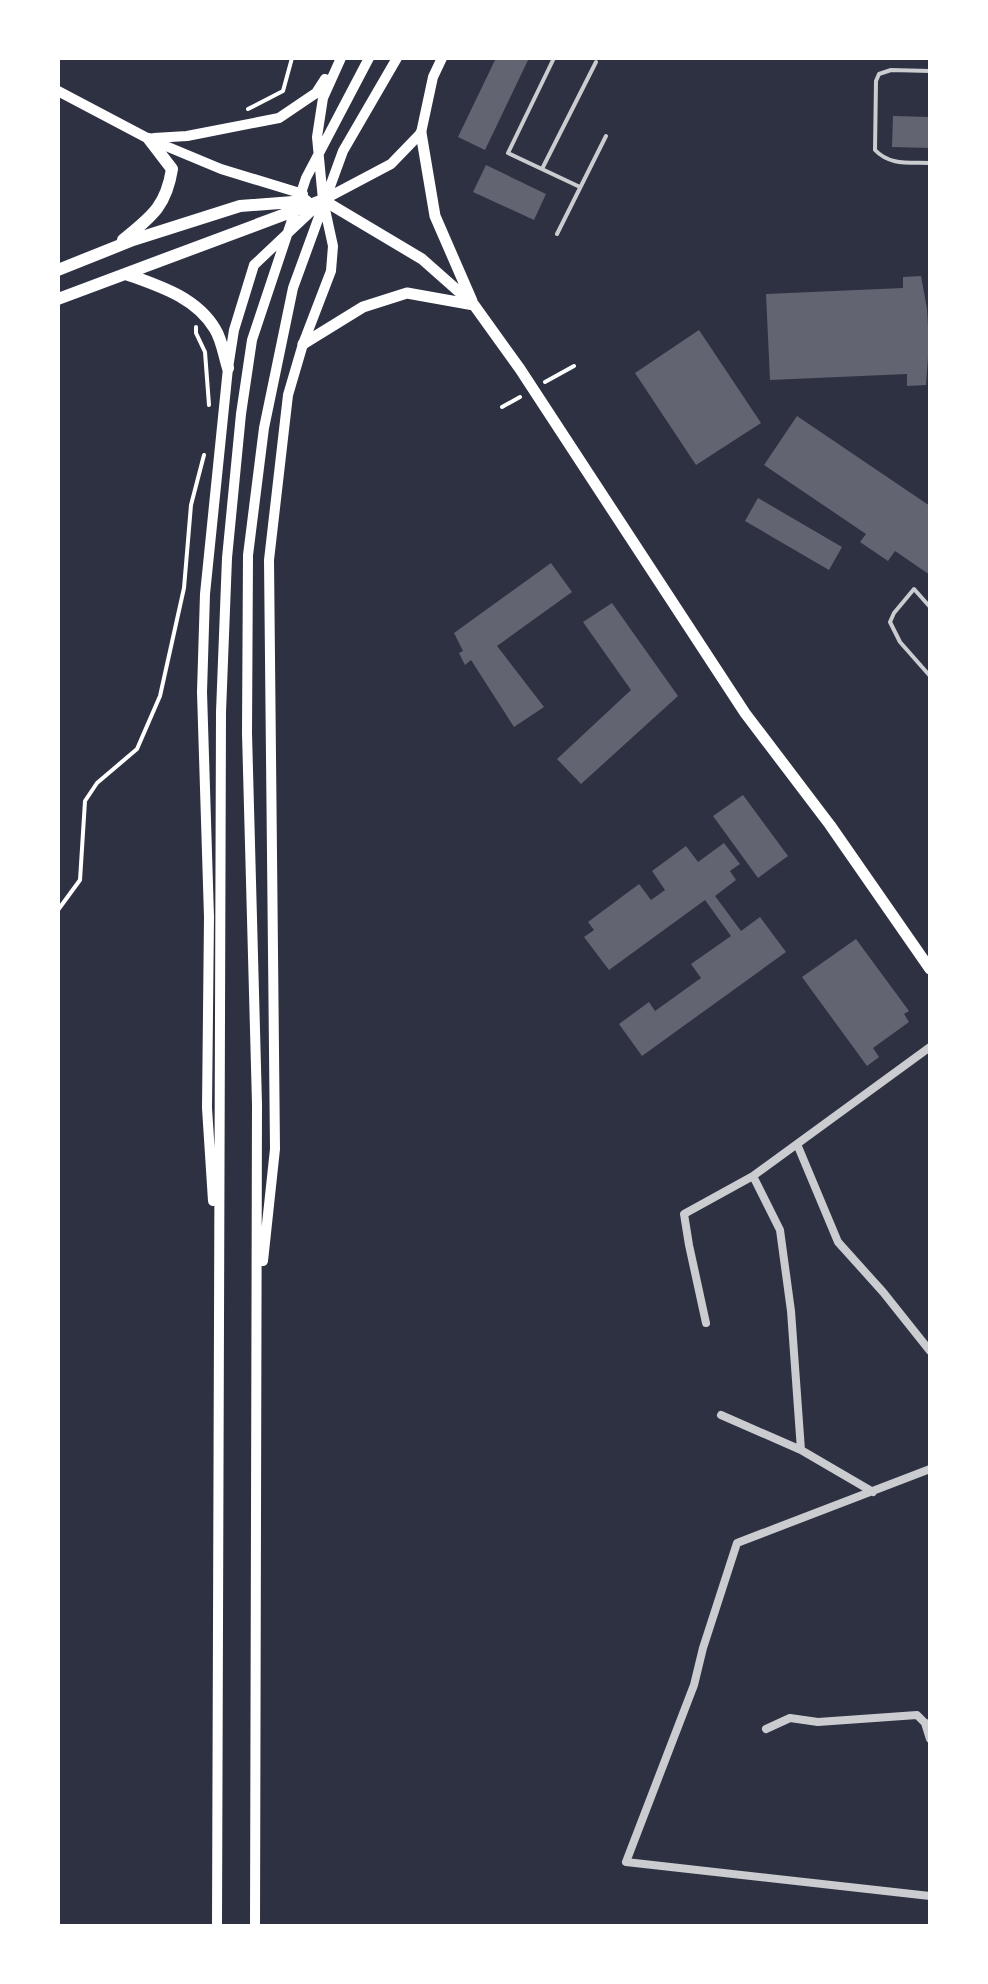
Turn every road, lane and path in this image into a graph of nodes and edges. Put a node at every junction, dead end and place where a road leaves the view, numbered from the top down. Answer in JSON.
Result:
{"nodes":[{"id":1,"x":292,"y":58,"type":"edge"},
{"id":2,"x":340,"y":58,"type":"edge"},
{"id":3,"x":368,"y":58,"type":"edge"},
{"id":4,"x":397,"y":58,"type":"edge"},
{"id":5,"x":442,"y":58,"type":"edge"},
{"id":6,"x":554,"y":58,"type":"edge"},
{"id":7,"x":596,"y":62,"type":"dead end"},
{"id":8,"x":930,"y":72,"type":"edge"},
{"id":9,"x":58,"y":91,"type":"edge"},
{"id":10,"x":240,"y":126,"type":"junction"},
{"id":11,"x":421,"y":133,"type":"junction"},
{"id":12,"x":606,"y":136,"type":"dead end"},
{"id":13,"x":149,"y":139,"type":"junction"},
{"id":14,"x":930,"y":163,"type":"edge"},
{"id":15,"x":542,"y":169,"type":"junction"},
{"id":16,"x":580,"y":187,"type":"junction"},
{"id":17,"x":323,"y":200,"type":"junction"},
{"id":18,"x":557,"y":234,"type":"dead end"},
{"id":19,"x":116,"y":246,"type":"junction"},
{"id":20,"x":58,"y":270,"type":"edge"},
{"id":21,"x":126,"y":274,"type":"junction"},
{"id":22,"x":58,"y":299,"type":"edge"},
{"id":23,"x":474,"y":305,"type":"junction"},
{"id":24,"x":198,"y":310,"type":"junction"},
{"id":25,"x":303,"y":344,"type":"junction"},
{"id":26,"x":228,"y":368,"type":"junction"},
{"id":27,"x":210,"y":409,"type":"dead end"},
{"id":28,"x":204,"y":454,"type":"dead end"},
{"id":29,"x":930,"y":607,"type":"edge"},
{"id":30,"x":930,"y":676,"type":"edge"},
{"id":31,"x":58,"y":910,"type":"edge"},
{"id":32,"x":930,"y":969,"type":"edge"},
{"id":33,"x":930,"y":1047,"type":"edge"},
{"id":34,"x":797,"y":1144,"type":"junction"},
{"id":35,"x":753,"y":1176,"type":"junction"},
{"id":36,"x":219,"y":1282,"type":"junction"},
{"id":37,"x":256,"y":1317,"type":"junction"},
{"id":38,"x":706,"y":1323,"type":"dead end"},
{"id":39,"x":930,"y":1351,"type":"edge"},
{"id":40,"x":721,"y":1416,"type":"dead end"},
{"id":41,"x":801,"y":1450,"type":"junction"},
{"id":42,"x":930,"y":1469,"type":"edge"},
{"id":43,"x":873,"y":1492,"type":"junction"},
{"id":44,"x":928,"y":1723,"type":"edge"},
{"id":45,"x":766,"y":1729,"type":"dead end"},
{"id":46,"x":930,"y":1739,"type":"edge"},
{"id":47,"x":930,"y":1896,"type":"edge"},
{"id":48,"x":217,"y":1926,"type":"edge"},
{"id":49,"x":255,"y":1926,"type":"edge"}],
"edges":[{"from":1,"to":10,"type":"path"},
{"from":2,"to":10,"type":"main road"},
{"from":2,"to":17,"type":"main road"},
{"from":3,"to":36,"type":"main road"},
{"from":4,"to":37,"type":"main road"},
{"from":5,"to":11,"type":"main road"},
{"from":6,"to":15,"type":"lane"},
{"from":7,"to":15,"type":"lane"},
{"from":8,"to":14,"type":"lane"},
{"from":9,"to":13,"type":"main road"},
{"from":10,"to":13,"type":"main road"},
{"from":11,"to":17,"type":"main road"},
{"from":11,"to":23,"type":"main road"},
{"from":12,"to":16,"type":"lane"},
{"from":13,"to":17,"type":"main road"},
{"from":13,"to":19,"type":"highway"},
{"from":15,"to":16,"type":"lane"},
{"from":16,"to":18,"type":"lane"},
{"from":17,"to":19,"type":"highway"},
{"from":17,"to":21,"type":"highway"},
{"from":17,"to":23,"type":"main road"},
{"from":17,"to":25,"type":"main road"},
{"from":17,"to":26,"type":"main road"},
{"from":19,"to":20,"type":"highway"},
{"from":21,"to":22,"type":"highway"},
{"from":21,"to":24,"type":"highway"},
{"from":23,"to":25,"type":"main road"},
{"from":23,"to":32,"type":"main road"},
{"from":24,"to":26,"type":"highway"},
{"from":24,"to":27,"type":"path"},
{"from":25,"to":37,"type":"main road"},
{"from":26,"to":36,"type":"main road"},
{"from":28,"to":31,"type":"path"},
{"from":29,"to":30,"type":"lane"},
{"from":33,"to":34,"type":"street"},
{"from":34,"to":35,"type":"street"},
{"from":34,"to":39,"type":"street"},
{"from":35,"to":38,"type":"street"},
{"from":35,"to":41,"type":"street"},
{"from":36,"to":48,"type":"main road"},
{"from":37,"to":49,"type":"main road"},
{"from":40,"to":41,"type":"street"},
{"from":41,"to":43,"type":"street"},
{"from":42,"to":43,"type":"street"},
{"from":43,"to":47,"type":"street"},
{"from":44,"to":45,"type":"street"},
{"from":44,"to":46,"type":"street"}]}
